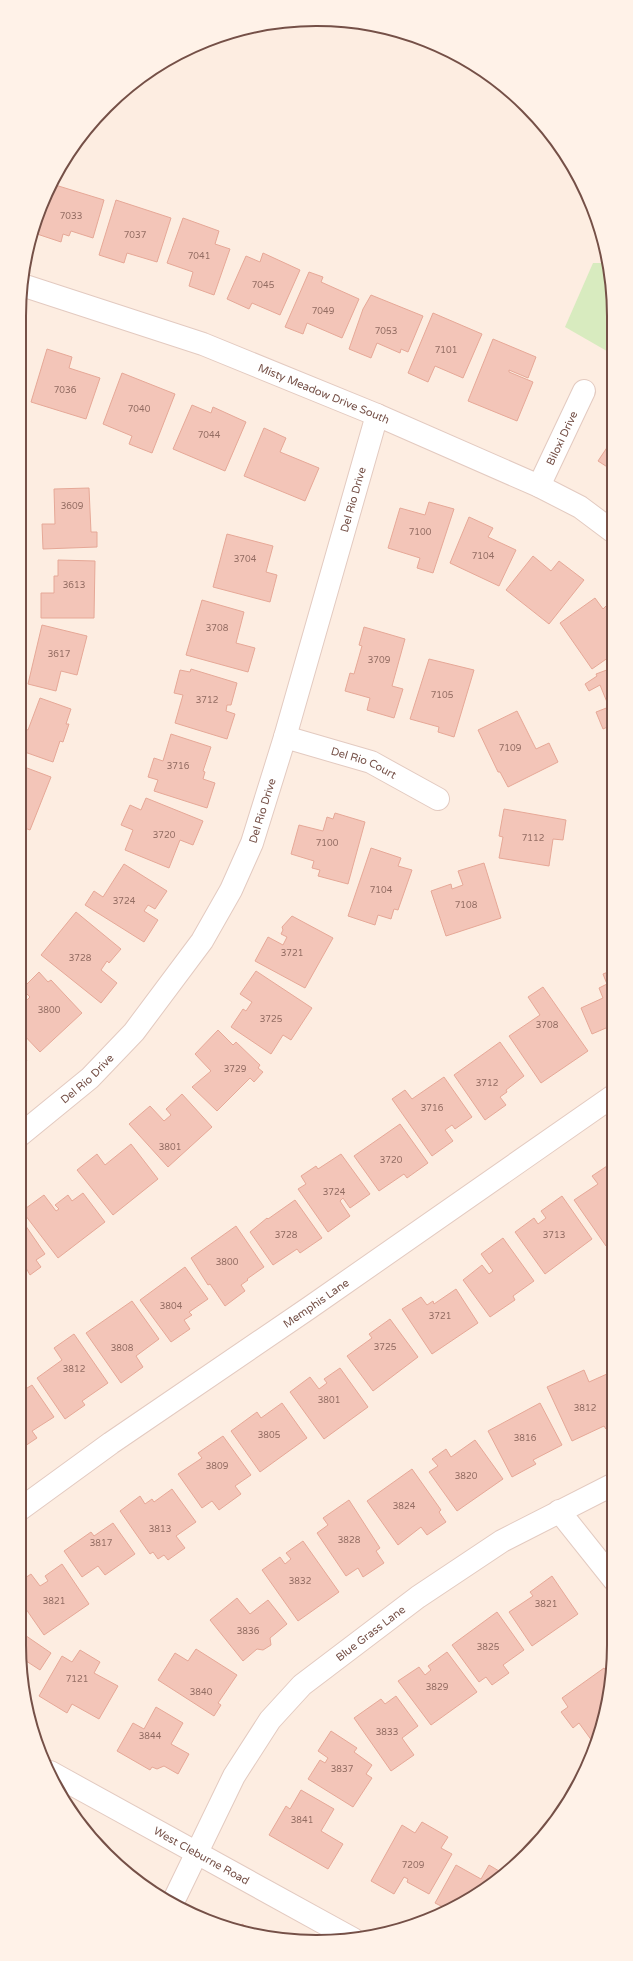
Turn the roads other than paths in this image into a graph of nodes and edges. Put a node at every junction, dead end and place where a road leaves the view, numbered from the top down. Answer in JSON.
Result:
{"nodes":[{"id":1,"x":28,"y":287,"type":"edge"},
{"id":2,"x":584,"y":391,"type":"dead end"},
{"id":3,"x":377,"y":415,"type":"junction"},
{"id":4,"x":539,"y":486,"type":"junction"},
{"id":5,"x":607,"y":527,"type":"edge"},
{"id":6,"x":285,"y":737,"type":"junction"},
{"id":7,"x":438,"y":799,"type":"dead end"},
{"id":8,"x":607,"y":1100,"type":"edge"},
{"id":9,"x":26,"y":1130,"type":"edge"},
{"id":10,"x":607,"y":1487,"type":"edge"},
{"id":11,"x":26,"y":1505,"type":"edge"},
{"id":12,"x":559,"y":1511,"type":"junction"},
{"id":13,"x":607,"y":1571,"type":"edge"},
{"id":14,"x":58,"y":1776,"type":"edge"},
{"id":15,"x":196,"y":1854,"type":"junction"},
{"id":16,"x":175,"y":1898,"type":"edge"},
{"id":17,"x":337,"y":1934,"type":"edge"}],
"edges":[{"from":1,"to":3,"type":"street","name":"Misty Meadow Drive South"},
{"from":2,"to":4,"type":"street","name":"Biloxi Drive"},
{"from":3,"to":4,"type":"street","name":"Misty Meadow Drive South"},
{"from":3,"to":6,"type":"street","name":"Del Rio Drive"},
{"from":4,"to":5,"type":"street","name":"Misty Meadow Drive South"},
{"from":6,"to":7,"type":"street","name":"Del Rio Court"},
{"from":6,"to":9,"type":"street","name":"Del Rio Drive"},
{"from":8,"to":11,"type":"street","name":"Memphis Lane"},
{"from":10,"to":12,"type":"street","name":"Blue Grass Lane"},
{"from":12,"to":13,"type":"street"},
{"from":12,"to":15,"type":"street","name":"Blue Grass Lane"},
{"from":14,"to":15,"type":"street","name":"West Cleburne Road"},
{"from":15,"to":16,"type":"street","name":"Blue Grass Lane"},
{"from":15,"to":17,"type":"street","name":"West Cleburne Road"}]}
